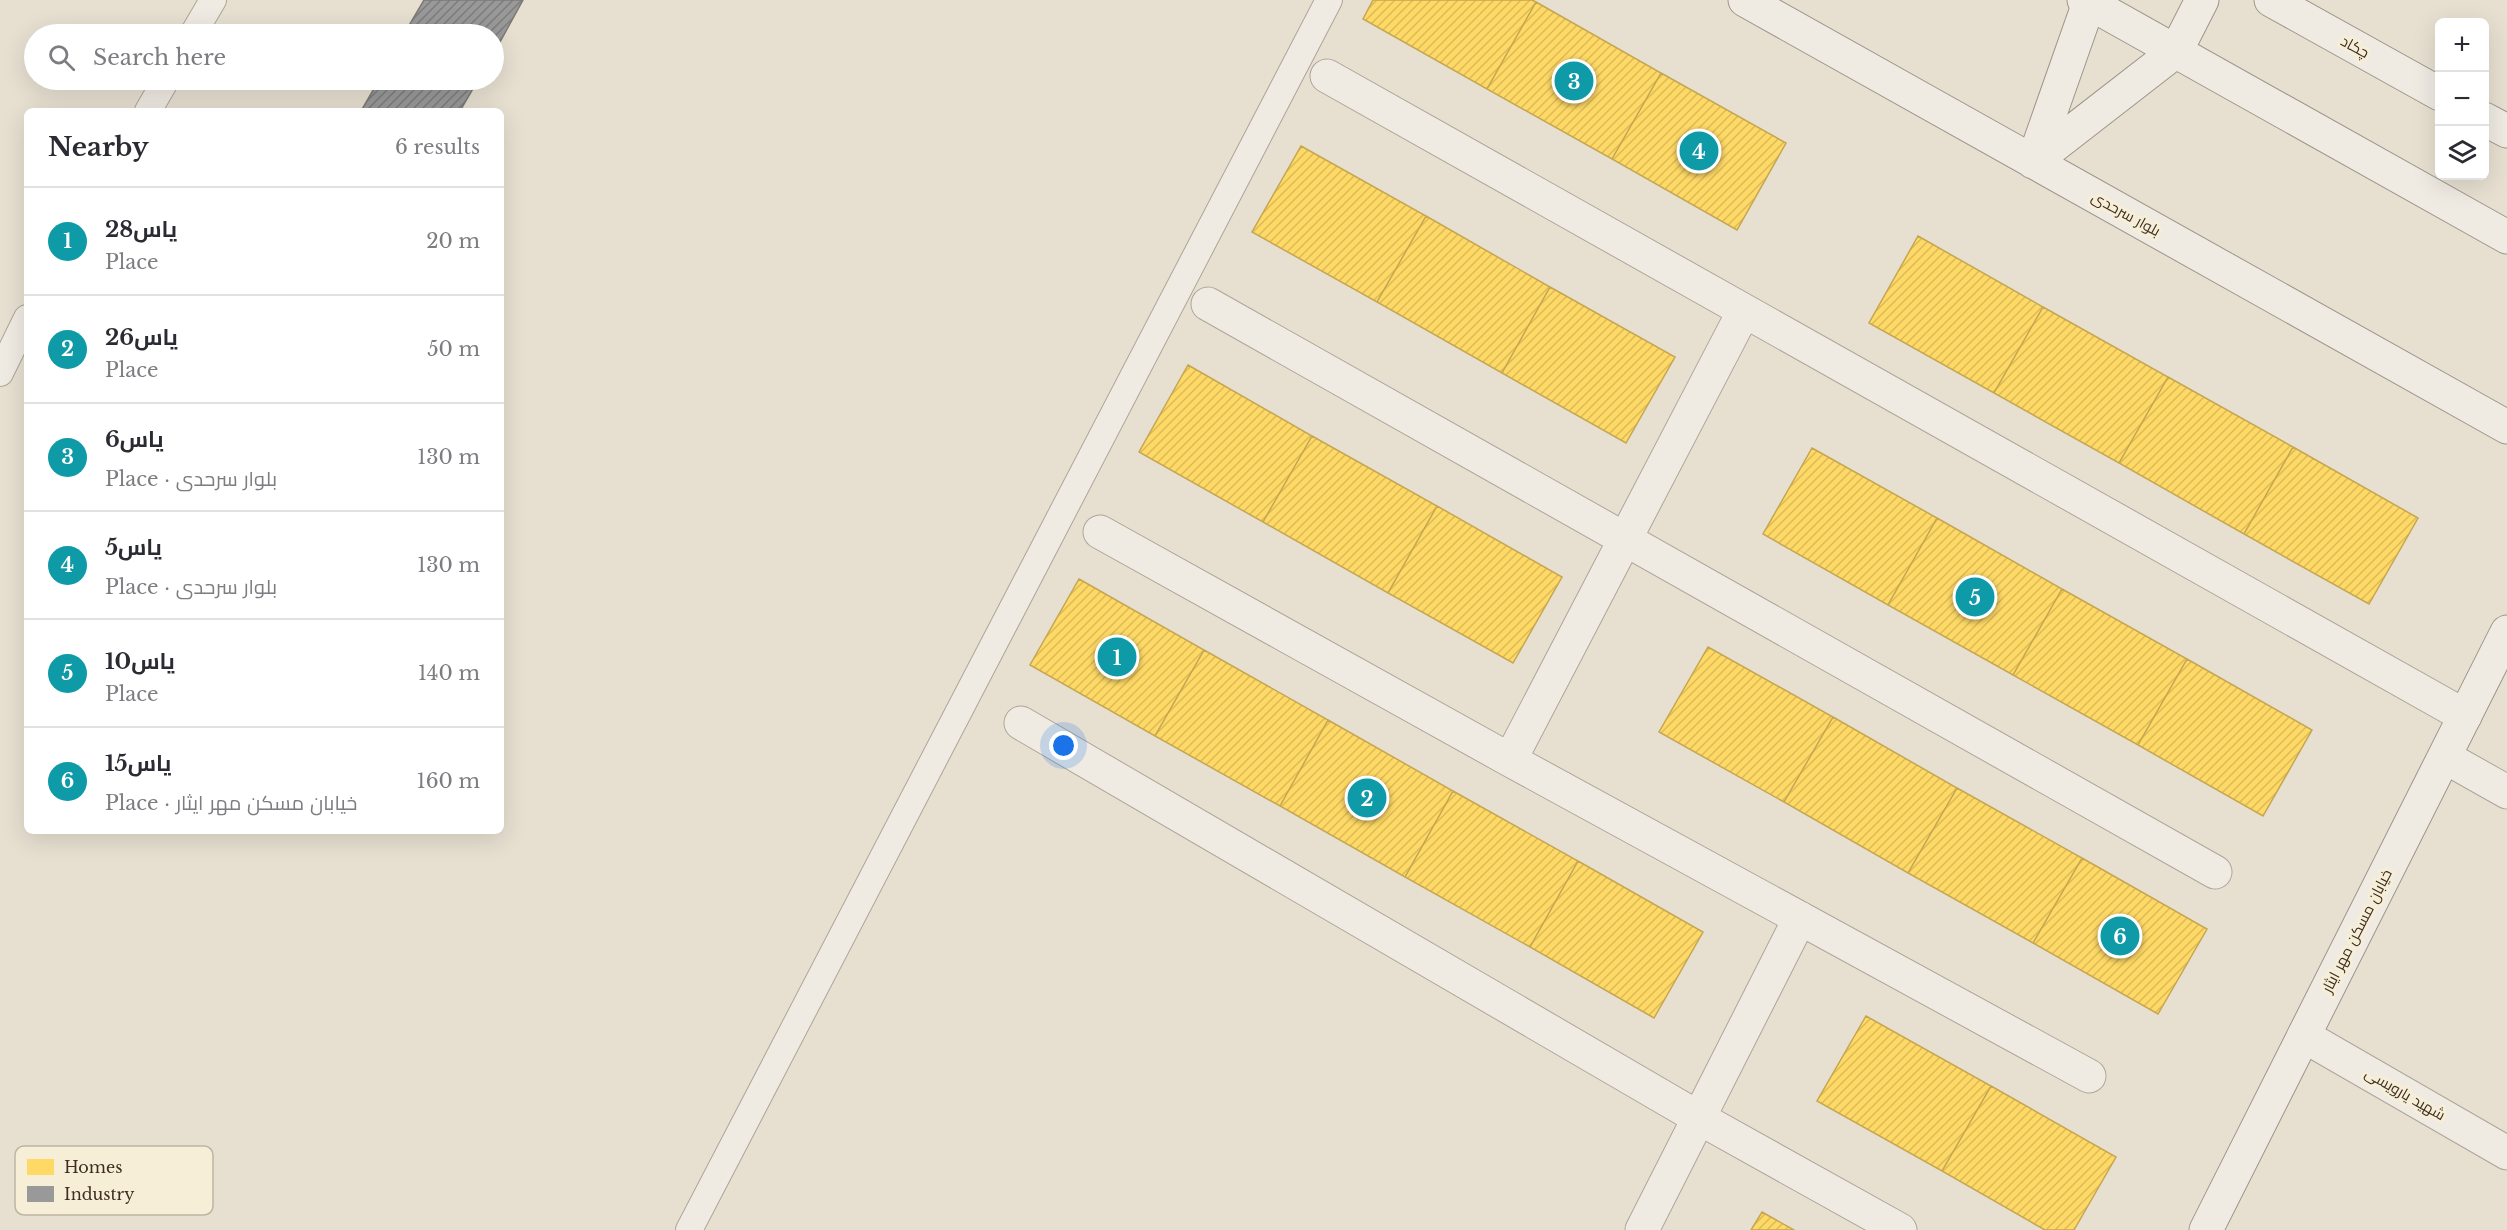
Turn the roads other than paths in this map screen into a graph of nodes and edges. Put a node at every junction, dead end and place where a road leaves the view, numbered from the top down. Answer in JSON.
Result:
{"nodes":[{"id":1,"x":213,"y":0,"type":"edge"},
{"id":2,"x":1329,"y":0,"type":"edge"},
{"id":3,"x":1744,"y":0,"type":"edge"},
{"id":4,"x":2202,"y":0,"type":"edge"},
{"id":5,"x":2271,"y":0,"type":"edge"},
{"id":6,"x":2087,"y":1,"type":"edge"},
{"id":7,"x":199,"y":24,"type":"edge"},
{"id":8,"x":2176,"y":51,"type":"junction"},
{"id":9,"x":1327,"y":76,"type":"dead end"},
{"id":10,"x":160,"y":90,"type":"edge"},
{"id":11,"x":2435,"y":92,"type":"edge"},
{"id":12,"x":150,"y":108,"type":"edge"},
{"id":13,"x":2489,"y":122,"type":"edge"},
{"id":14,"x":2507,"y":131,"type":"edge"},
{"id":15,"x":2033,"y":162,"type":"junction"},
{"id":16,"x":2507,"y":237,"type":"edge"},
{"id":17,"x":1208,"y":304,"type":"dead end"},
{"id":18,"x":1744,"y":311,"type":"junction"},
{"id":19,"x":24,"y":324,"type":"edge"},
{"id":20,"x":0,"y":373,"type":"edge"},
{"id":21,"x":2507,"y":427,"type":"edge"},
{"id":22,"x":1100,"y":532,"type":"dead end"},
{"id":23,"x":1624,"y":541,"type":"junction"},
{"id":24,"x":2507,"y":632,"type":"edge"},
{"id":25,"x":2465,"y":716,"type":"junction"},
{"id":26,"x":1021,"y":723,"type":"dead end"},
{"id":27,"x":2445,"y":757,"type":"junction"},
{"id":28,"x":1510,"y":760,"type":"junction"},
{"id":29,"x":2507,"y":792,"type":"edge"},
{"id":30,"x":2215,"y":872,"type":"dead end"},
{"id":31,"x":1800,"y":918,"type":"junction"},
{"id":32,"x":2304,"y":1036,"type":"junction"},
{"id":33,"x":2089,"y":1076,"type":"dead end"},
{"id":34,"x":1699,"y":1118,"type":"junction"},
{"id":35,"x":2507,"y":1153,"type":"edge"},
{"id":36,"x":689,"y":1230,"type":"edge"},
{"id":37,"x":1642,"y":1230,"type":"edge"},
{"id":38,"x":1900,"y":1230,"type":"edge"},
{"id":39,"x":2206,"y":1230,"type":"edge"}],
"edges":[{"from":1,"to":7,"type":"lane"},
{"from":2,"to":36,"type":"lane"},
{"from":3,"to":15,"type":"street","name":"بلوار سرحدی"},
{"from":4,"to":8,"type":"street"},
{"from":5,"to":11,"type":"street","name":"چکاد"},
{"from":6,"to":8,"type":"street"},
{"from":6,"to":15,"type":"street"},
{"from":8,"to":15,"type":"street"},
{"from":8,"to":16,"type":"street"},
{"from":9,"to":18,"type":"street"},
{"from":10,"to":12,"type":"lane"},
{"from":13,"to":14,"type":"street"},
{"from":15,"to":21,"type":"street","name":"بلوار سرحدی"},
{"from":17,"to":23,"type":"street"},
{"from":18,"to":23,"type":"street"},
{"from":18,"to":25,"type":"street"},
{"from":19,"to":20,"type":"lane"},
{"from":22,"to":28,"type":"street"},
{"from":23,"to":28,"type":"street"},
{"from":23,"to":30,"type":"street"},
{"from":24,"to":25,"type":"street","name":"خیابان مسکن مهر ایثار"},
{"from":25,"to":27,"type":"street","name":"خیابان مسکن مهر ایثار"},
{"from":26,"to":34,"type":"street"},
{"from":27,"to":29,"type":"street"},
{"from":27,"to":32,"type":"street","name":"خیابان مسکن مهر ایثار"},
{"from":28,"to":31,"type":"street"},
{"from":31,"to":33,"type":"street"},
{"from":31,"to":34,"type":"street"},
{"from":32,"to":35,"type":"street","name":"شهید یارویسی"},
{"from":32,"to":39,"type":"street","name":"خیابان مسکن مهر ایثار"},
{"from":34,"to":37,"type":"street"},
{"from":34,"to":38,"type":"street"}]}
